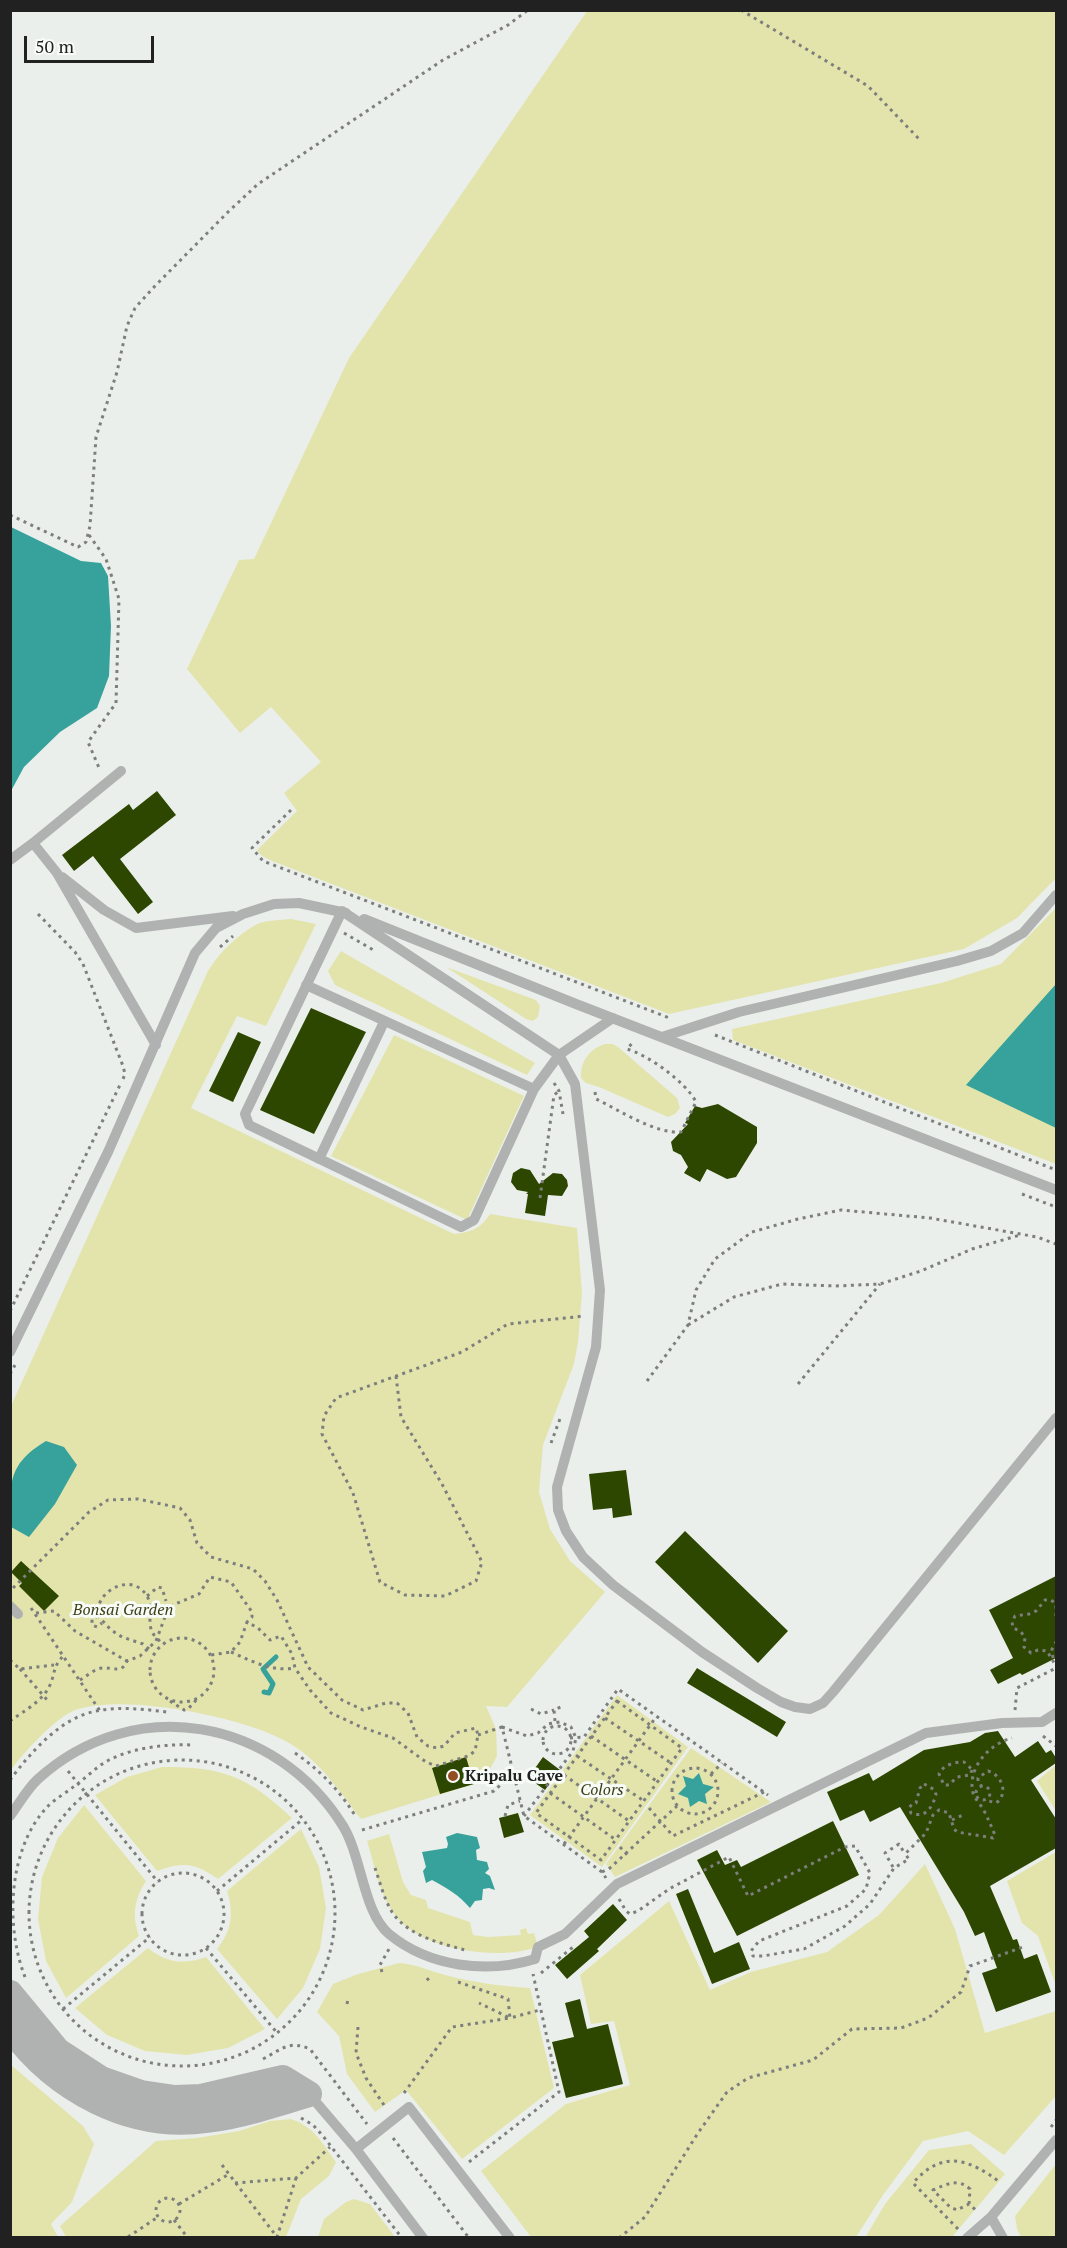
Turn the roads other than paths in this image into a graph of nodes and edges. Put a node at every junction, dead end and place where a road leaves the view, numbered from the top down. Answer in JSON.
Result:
{"nodes":[{"id":1,"x":121,"y":771,"type":"dead end"},
{"id":2,"x":33,"y":843,"type":"junction"},
{"id":3,"x":10,"y":860,"type":"edge"},
{"id":4,"x":57,"y":873,"type":"junction"},
{"id":5,"x":1056,"y":896,"type":"edge"},
{"id":6,"x":342,"y":911,"type":"junction"},
{"id":7,"x":243,"y":914,"type":"junction"},
{"id":8,"x":306,"y":985,"type":"junction"},
{"id":9,"x":613,"y":1018,"type":"junction"},
{"id":10,"x":384,"y":1022,"type":"junction"},
{"id":11,"x":662,"y":1037,"type":"junction"},
{"id":12,"x":156,"y":1045,"type":"junction"},
{"id":13,"x":559,"y":1055,"type":"junction"},
{"id":14,"x":534,"y":1089,"type":"junction"},
{"id":15,"x":319,"y":1159,"type":"junction"},
{"id":16,"x":1056,"y":1190,"type":"edge"},
{"id":17,"x":10,"y":1352,"type":"edge"},
{"id":18,"x":1056,"y":1418,"type":"edge"},
{"id":19,"x":1056,"y":1713,"type":"edge"},
{"id":20,"x":10,"y":1816,"type":"edge"},
{"id":21,"x":19,"y":1989,"type":"edge"},
{"id":22,"x":10,"y":2028,"type":"edge"},
{"id":23,"x":309,"y":2094,"type":"junction"},
{"id":24,"x":1056,"y":2140,"type":"edge"},
{"id":25,"x":356,"y":2149,"type":"junction"},
{"id":26,"x":991,"y":2217,"type":"junction"},
{"id":27,"x":964,"y":2235,"type":"edge"},
{"id":28,"x":423,"y":2238,"type":"edge"},
{"id":29,"x":510,"y":2238,"type":"edge"},
{"id":30,"x":1003,"y":2238,"type":"edge"}],
"edges":[{"from":1,"to":2,"type":"lane"},
{"from":2,"to":3,"type":"lane"},
{"from":2,"to":4,"type":"lane"},
{"from":4,"to":7,"type":"lane"},
{"from":4,"to":12,"type":"lane"},
{"from":5,"to":11,"type":"lane"},
{"from":6,"to":7,"type":"lane"},
{"from":6,"to":8,"type":"lane"},
{"from":6,"to":9,"type":"lane"},
{"from":6,"to":13,"type":"lane"},
{"from":7,"to":12,"type":"lane"},
{"from":8,"to":10,"type":"lane"},
{"from":8,"to":15,"type":"lane"},
{"from":9,"to":11,"type":"lane"},
{"from":9,"to":13,"type":"lane"},
{"from":10,"to":14,"type":"lane"},
{"from":10,"to":15,"type":"lane"},
{"from":11,"to":16,"type":"lane"},
{"from":12,"to":17,"type":"lane"},
{"from":13,"to":14,"type":"lane"},
{"from":13,"to":18,"type":"lane"},
{"from":14,"to":15,"type":"lane"},
{"from":19,"to":20,"type":"lane"},
{"from":21,"to":23,"type":"street"},
{"from":22,"to":23,"type":"street"},
{"from":23,"to":25,"type":"lane"},
{"from":24,"to":26,"type":"lane"},
{"from":25,"to":28,"type":"lane"},
{"from":25,"to":29,"type":"lane"},
{"from":26,"to":27,"type":"lane"},
{"from":26,"to":30,"type":"lane"}]}
